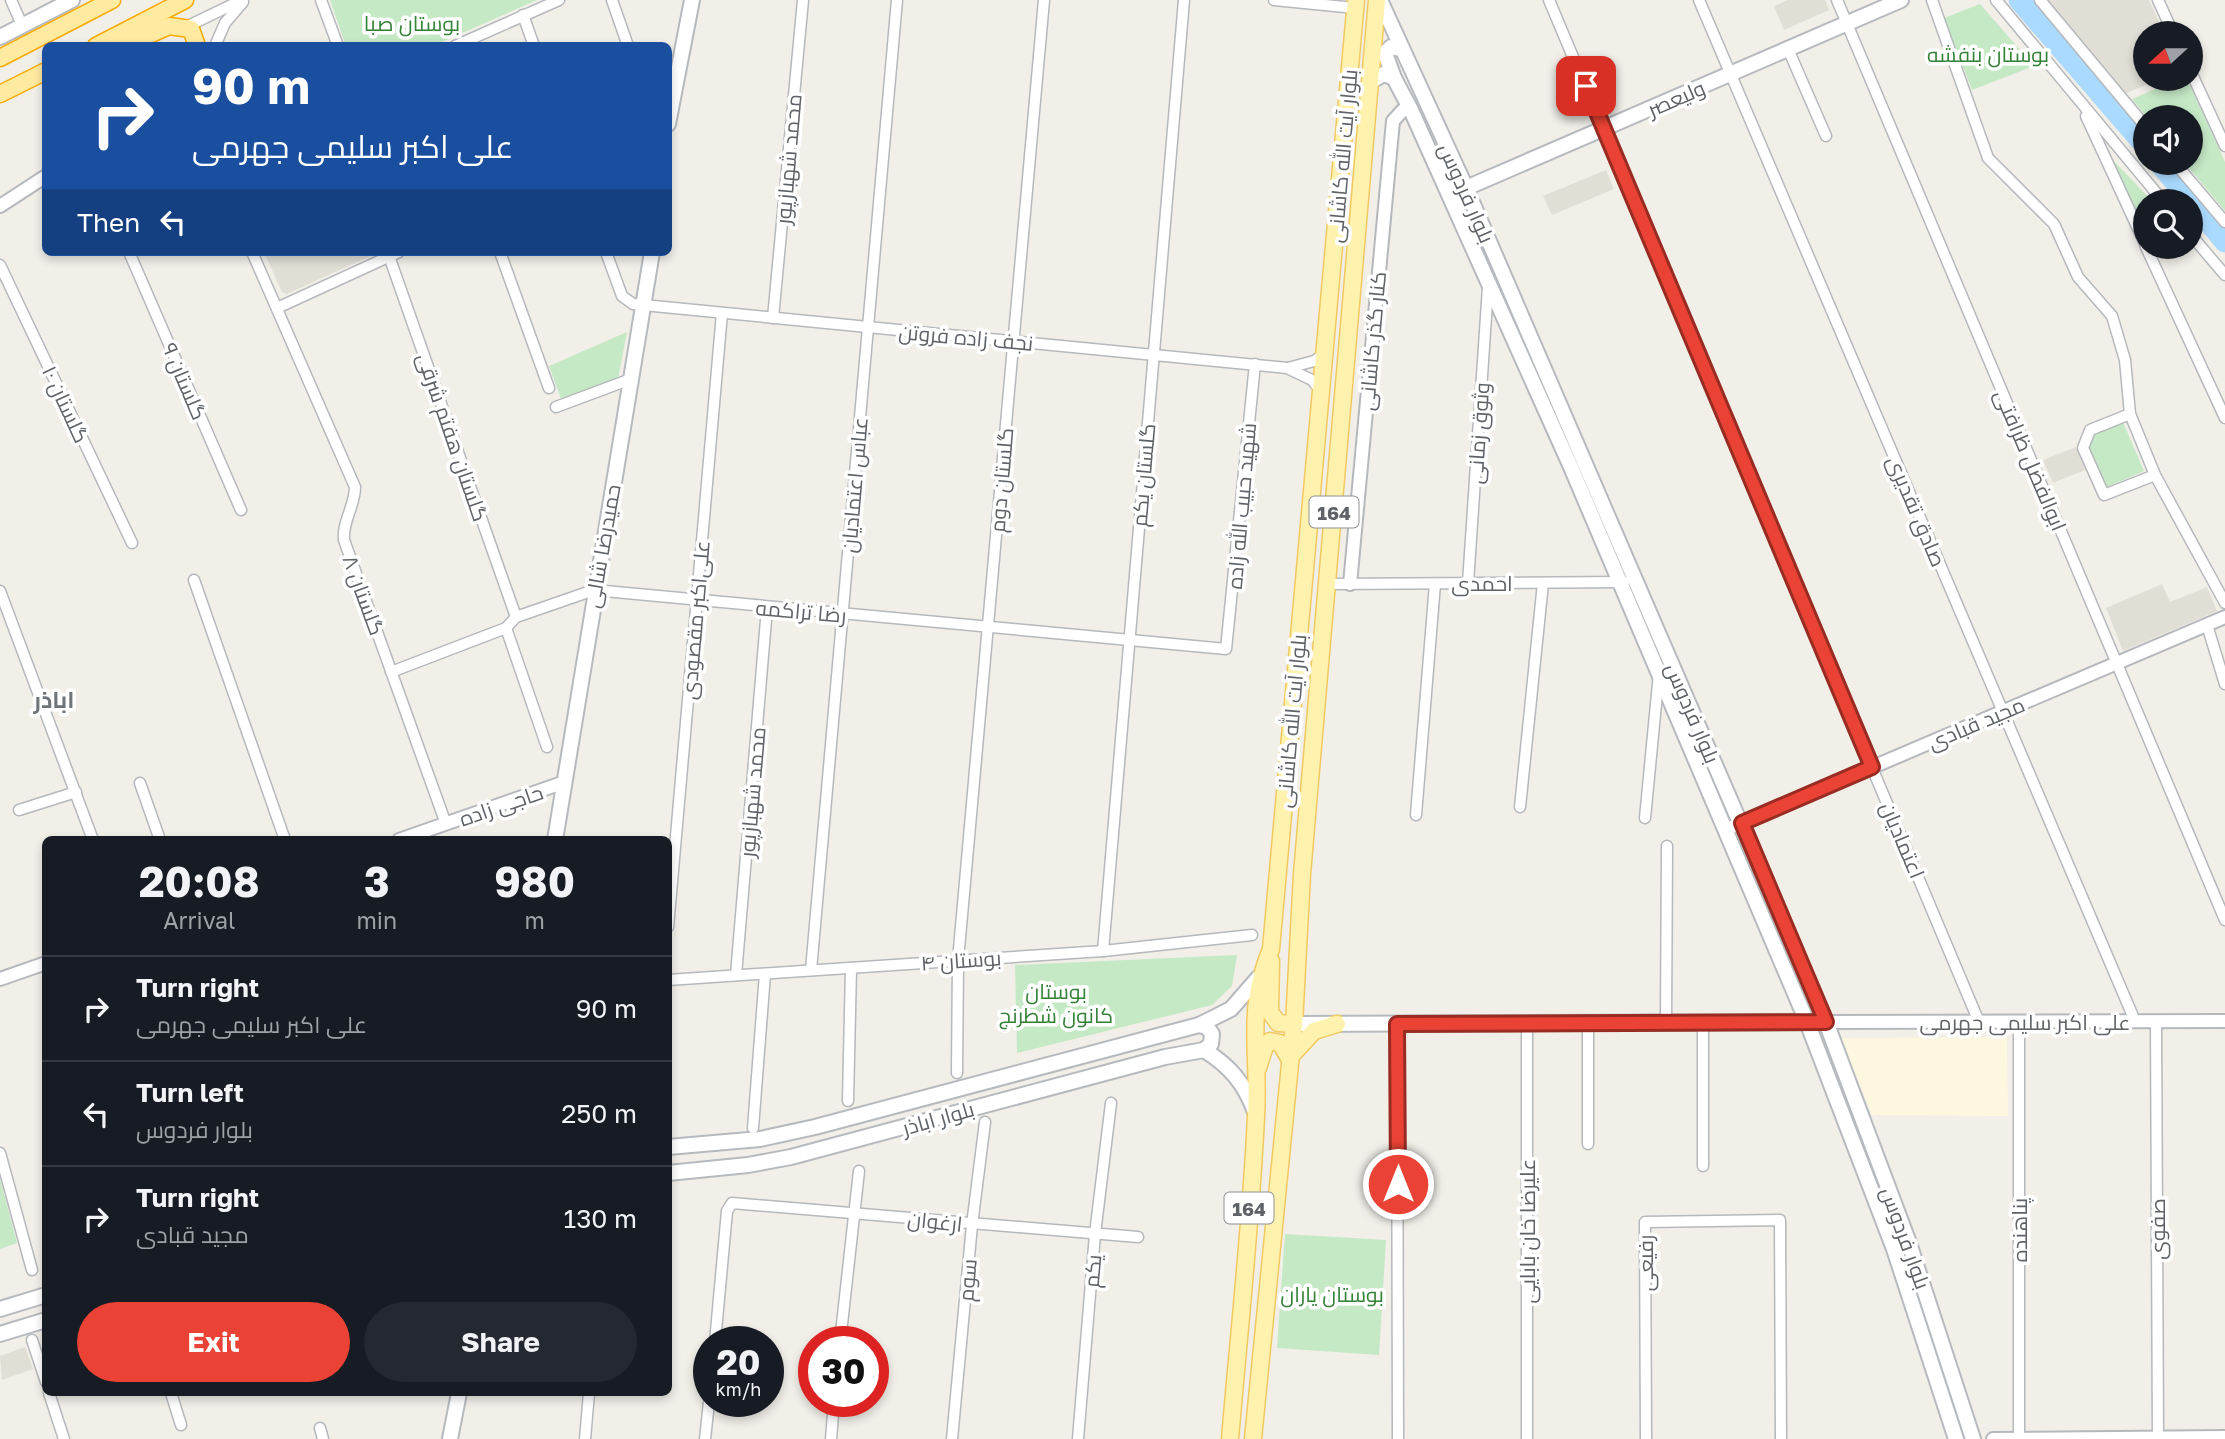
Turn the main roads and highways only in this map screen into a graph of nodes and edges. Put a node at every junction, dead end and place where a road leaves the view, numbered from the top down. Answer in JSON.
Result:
{"nodes":[{"id":1,"x":72,"y":0,"type":"edge"},
{"id":2,"x":112,"y":0,"type":"edge"},
{"id":3,"x":185,"y":0,"type":"edge"},
{"id":4,"x":692,"y":0,"type":"edge"},
{"id":5,"x":1379,"y":0,"type":"edge"},
{"id":6,"x":1901,"y":0,"type":"edge"},
{"id":7,"x":1355,"y":4,"type":"edge"},
{"id":8,"x":0,"y":37,"type":"edge"},
{"id":9,"x":104,"y":42,"type":"edge"},
{"id":10,"x":133,"y":42,"type":"edge"},
{"id":11,"x":196,"y":42,"type":"edge"},
{"id":12,"x":1402,"y":49,"type":"junction"},
{"id":13,"x":0,"y":58,"type":"edge"},
{"id":14,"x":42,"y":73,"type":"edge"},
{"id":15,"x":1394,"y":78,"type":"junction"},
{"id":16,"x":1371,"y":81,"type":"junction"},
{"id":17,"x":0,"y":94,"type":"edge"},
{"id":18,"x":672,"y":103,"type":"edge"},
{"id":19,"x":1466,"y":188,"type":"junction"},
{"id":20,"x":1450,"y":195,"type":"junction"},
{"id":21,"x":651,"y":256,"type":"edge"},
{"id":22,"x":1504,"y":276,"type":"junction"},
{"id":23,"x":1489,"y":283,"type":"junction"},
{"id":24,"x":1578,"y":464,"type":"junction"},
{"id":25,"x":1666,"y":670,"type":"junction"},
{"id":26,"x":555,"y":836,"type":"edge"},
{"id":27,"x":1271,"y":949,"type":"junction"},
{"id":28,"x":1259,"y":977,"type":"junction"},
{"id":29,"x":1807,"y":1022,"type":"junction"},
{"id":30,"x":1826,"y":1022,"type":"junction"},
{"id":31,"x":1294,"y":1024,"type":"junction"},
{"id":32,"x":1337,"y":1024,"type":"junction"},
{"id":33,"x":1199,"y":1025,"type":"junction"},
{"id":34,"x":1205,"y":1050,"type":"junction"},
{"id":35,"x":1289,"y":1058,"type":"junction"},
{"id":36,"x":1256,"y":1074,"type":"junction"},
{"id":37,"x":1256,"y":1115,"type":"junction"},
{"id":38,"x":672,"y":1147,"type":"edge"},
{"id":39,"x":672,"y":1173,"type":"edge"},
{"id":40,"x":42,"y":1297,"type":"edge"},
{"id":41,"x":0,"y":1310,"type":"edge"},
{"id":42,"x":42,"y":1321,"type":"edge"},
{"id":43,"x":0,"y":1334,"type":"edge"},
{"id":44,"x":458,"y":1396,"type":"edge"},
{"id":45,"x":450,"y":1439,"type":"edge"},
{"id":46,"x":1230,"y":1439,"type":"edge"},
{"id":47,"x":1252,"y":1439,"type":"edge"},
{"id":48,"x":1956,"y":1439,"type":"edge"},
{"id":49,"x":1973,"y":1439,"type":"edge"}],
"edges":[{"from":1,"to":8,"type":"main road"},
{"from":2,"to":13,"type":"highway"},
{"from":3,"to":9,"type":"highway"},
{"from":4,"to":18,"type":"main road"},
{"from":5,"to":12,"type":"main road","name":"بلوار فردوس"},
{"from":5,"to":16,"type":"main road","name":"بلوار آیت الله کاشانی","number":"164"},
{"from":6,"to":19,"type":"main road","name":"ولیعصر"},
{"from":7,"to":27,"type":"main road","name":"بلوار آیت الله کاشانی","number":"164"},
{"from":10,"to":11,"type":"highway"},
{"from":12,"to":15,"type":"main road"},
{"from":12,"to":19,"type":"main road","name":"بلوار فردوس"},
{"from":14,"to":17,"type":"highway"},
{"from":15,"to":16,"type":"main road"},
{"from":15,"to":20,"type":"main road","name":"بلوار فردوس"},
{"from":16,"to":31,"type":"main road","name":"بلوار آیت الله کاشانی","number":"164"},
{"from":19,"to":20,"type":"main road","name":"ولیعصر"},
{"from":19,"to":22,"type":"main road","name":"بلوار فردوس"},
{"from":20,"to":23,"type":"main road","name":"بلوار فردوس"},
{"from":21,"to":26,"type":"main road","name":"حمیدرضا شالی"},
{"from":22,"to":23,"type":"main road"},
{"from":22,"to":24,"type":"main road","name":"بلوار فردوس"},
{"from":23,"to":24,"type":"main road","name":"بلوار فردوس"},
{"from":24,"to":25,"type":"main road","name":"بلوار فردوس"},
{"from":25,"to":29,"type":"main road","name":"بلوار فردوس"},
{"from":25,"to":30,"type":"main road","name":"بلوار فردوس"},
{"from":27,"to":28,"type":"main road","name":"بلوار آیت الله کاشانی","number":"164"},
{"from":27,"to":31,"type":"main road"},
{"from":28,"to":33,"type":"main road","name":"بلوار اباذر"},
{"from":28,"to":36,"type":"main road","name":"بلوار آیت الله کاشانی","number":"164"},
{"from":29,"to":30,"type":"main road"},
{"from":29,"to":32,"type":"main road"},
{"from":29,"to":48,"type":"main road","name":"بلوار فردوس"},
{"from":30,"to":49,"type":"main road","name":"بلوار فردوس"},
{"from":31,"to":32,"type":"main road"},
{"from":31,"to":35,"type":"main road","name":"بلوار آیت الله کاشانی","number":"164"},
{"from":32,"to":35,"type":"main road"},
{"from":33,"to":34,"type":"main road"},
{"from":33,"to":38,"type":"main road","name":"بلوار اباذر"},
{"from":34,"to":37,"type":"main road"},
{"from":34,"to":39,"type":"main road","name":"بلوار اباذر"},
{"from":35,"to":36,"type":"main road"},
{"from":35,"to":47,"type":"main road","name":"بلوار آیت الله کاشانی","number":"164"},
{"from":36,"to":37,"type":"main road","name":"بلوار آیت الله کاشانی","number":"164"},
{"from":37,"to":46,"type":"main road","name":"بلوار آیت الله کاشانی","number":"164"},
{"from":40,"to":41,"type":"main road"},
{"from":42,"to":43,"type":"main road"},
{"from":44,"to":45,"type":"main road"}]}
